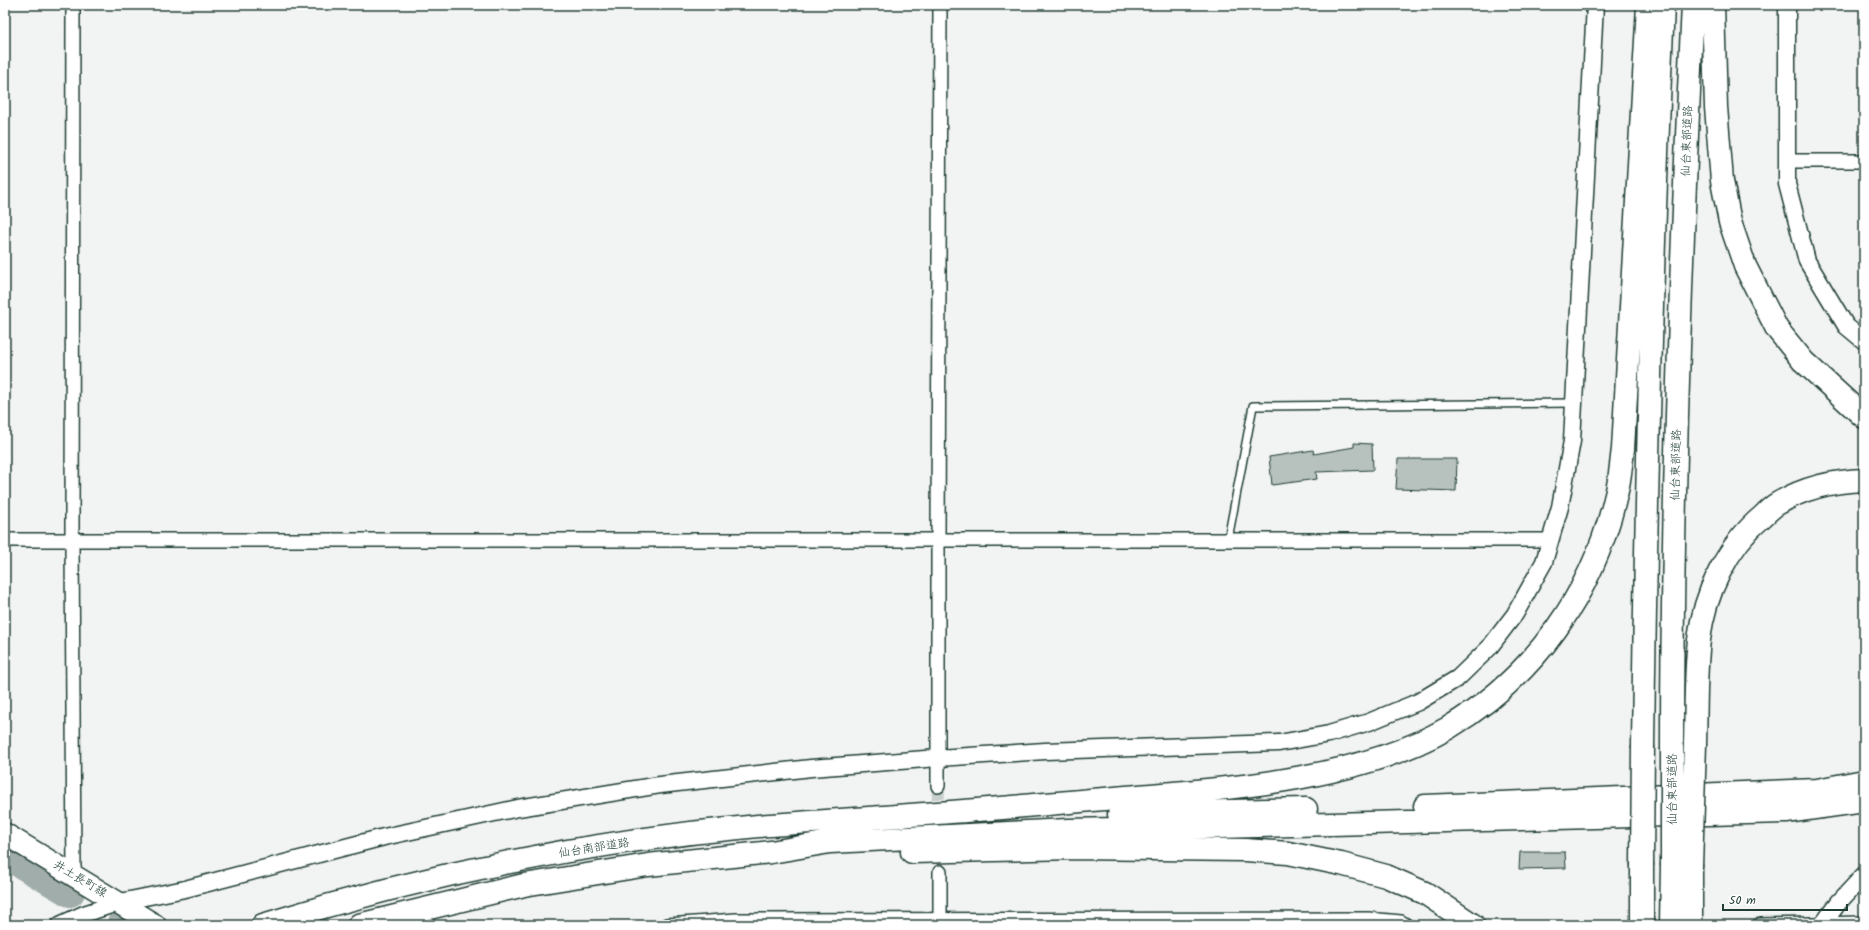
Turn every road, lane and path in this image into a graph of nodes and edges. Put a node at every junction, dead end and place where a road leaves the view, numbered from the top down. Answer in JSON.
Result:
{"nodes":[{"id":1,"x":73,"y":5,"type":"edge"},
{"id":2,"x":940,"y":5,"type":"edge"},
{"id":3,"x":1595,"y":5,"type":"edge"},
{"id":4,"x":1648,"y":5,"type":"edge"},
{"id":5,"x":1663,"y":5,"type":"edge"},
{"id":6,"x":1693,"y":5,"type":"edge"},
{"id":7,"x":1713,"y":5,"type":"edge"},
{"id":8,"x":1786,"y":5,"type":"edge"},
{"id":9,"x":1787,"y":161,"type":"junction"},
{"id":10,"x":1864,"y":161,"type":"edge"},
{"id":11,"x":1864,"y":341,"type":"edge"},
{"id":12,"x":1574,"y":403,"type":"junction"},
{"id":13,"x":1864,"y":417,"type":"edge"},
{"id":14,"x":1864,"y":480,"type":"edge"},
{"id":15,"x":938,"y":539,"type":"junction"},
{"id":16,"x":5,"y":540,"type":"edge"},
{"id":17,"x":72,"y":540,"type":"junction"},
{"id":18,"x":1228,"y":540,"type":"junction"},
{"id":19,"x":1551,"y":540,"type":"junction"},
{"id":20,"x":938,"y":758,"type":"junction"},
{"id":21,"x":1864,"y":781,"type":"edge"},
{"id":22,"x":938,"y":786,"type":"tunnel mouth"},
{"id":23,"x":1864,"y":801,"type":"edge"},
{"id":24,"x":932,"y":814,"type":"junction"},
{"id":25,"x":5,"y":834,"type":"edge"},
{"id":26,"x":771,"y":852,"type":"junction"},
{"id":27,"x":1681,"y":866,"type":"junction"},
{"id":28,"x":940,"y":872,"type":"dead end"},
{"id":29,"x":74,"y":875,"type":"junction"},
{"id":30,"x":1864,"y":875,"type":"edge"},
{"id":31,"x":120,"y":902,"type":"junction"},
{"id":32,"x":940,"y":922,"type":"edge"},
{"id":33,"x":1864,"y":923,"type":"edge"},
{"id":34,"x":1823,"y":924,"type":"edge"},
{"id":35,"x":60,"y":925,"type":"edge"},
{"id":36,"x":155,"y":925,"type":"edge"},
{"id":37,"x":263,"y":925,"type":"edge"},
{"id":38,"x":359,"y":925,"type":"edge"},
{"id":39,"x":667,"y":925,"type":"edge"},
{"id":40,"x":1406,"y":925,"type":"edge"},
{"id":41,"x":1473,"y":925,"type":"edge"},
{"id":42,"x":1642,"y":925,"type":"edge"},
{"id":43,"x":1671,"y":925,"type":"edge"},
{"id":44,"x":1691,"y":925,"type":"edge"},
{"id":45,"x":1760,"y":925,"type":"edge"}],
"edges":[{"from":1,"to":17,"type":"street"},
{"from":2,"to":15,"type":"street"},
{"from":3,"to":12,"type":"street"},
{"from":4,"to":24,"type":"highway"},
{"from":5,"to":42,"type":"highway","bridge":true},
{"from":6,"to":27,"type":"highway","name":"仙台東部道路","bridge":true},
{"from":7,"to":13,"type":"highway"},
{"from":8,"to":9,"type":"street"},
{"from":9,"to":10,"type":"street"},
{"from":9,"to":11,"type":"street"},
{"from":12,"to":18,"type":"lane"},
{"from":12,"to":19,"type":"street"},
{"from":14,"to":27,"type":"highway","bridge":true},
{"from":15,"to":17,"type":"street"},
{"from":15,"to":18,"type":"street"},
{"from":15,"to":20,"type":"street"},
{"from":16,"to":17,"type":"street"},
{"from":17,"to":29,"type":"street"},
{"from":18,"to":19,"type":"street"},
{"from":19,"to":20,"type":"street"},
{"from":20,"to":22,"type":"street"},
{"from":20,"to":31,"type":"street"},
{"from":21,"to":24,"type":"highway"},
{"from":23,"to":26,"type":"highway"},
{"from":24,"to":37,"type":"highway","name":"仙台南部道路"},
{"from":25,"to":29,"type":"main road","name":"井土長町線"},
{"from":26,"to":38,"type":"highway"},
{"from":26,"to":41,"type":"highway"},
{"from":27,"to":43,"type":"highway","name":"仙台東部道路"},
{"from":27,"to":44,"type":"highway"},
{"from":28,"to":32,"type":"street"},
{"from":29,"to":31,"type":"main road","name":"井土長町線"},
{"from":30,"to":34,"type":"street"},
{"from":31,"to":35,"type":"street"},
{"from":31,"to":36,"type":"main road","name":"井土長町線"},
{"from":32,"to":39,"type":"street"},
{"from":32,"to":40,"type":"street"},
{"from":33,"to":34,"type":"street"},
{"from":34,"to":45,"type":"street"}]}
